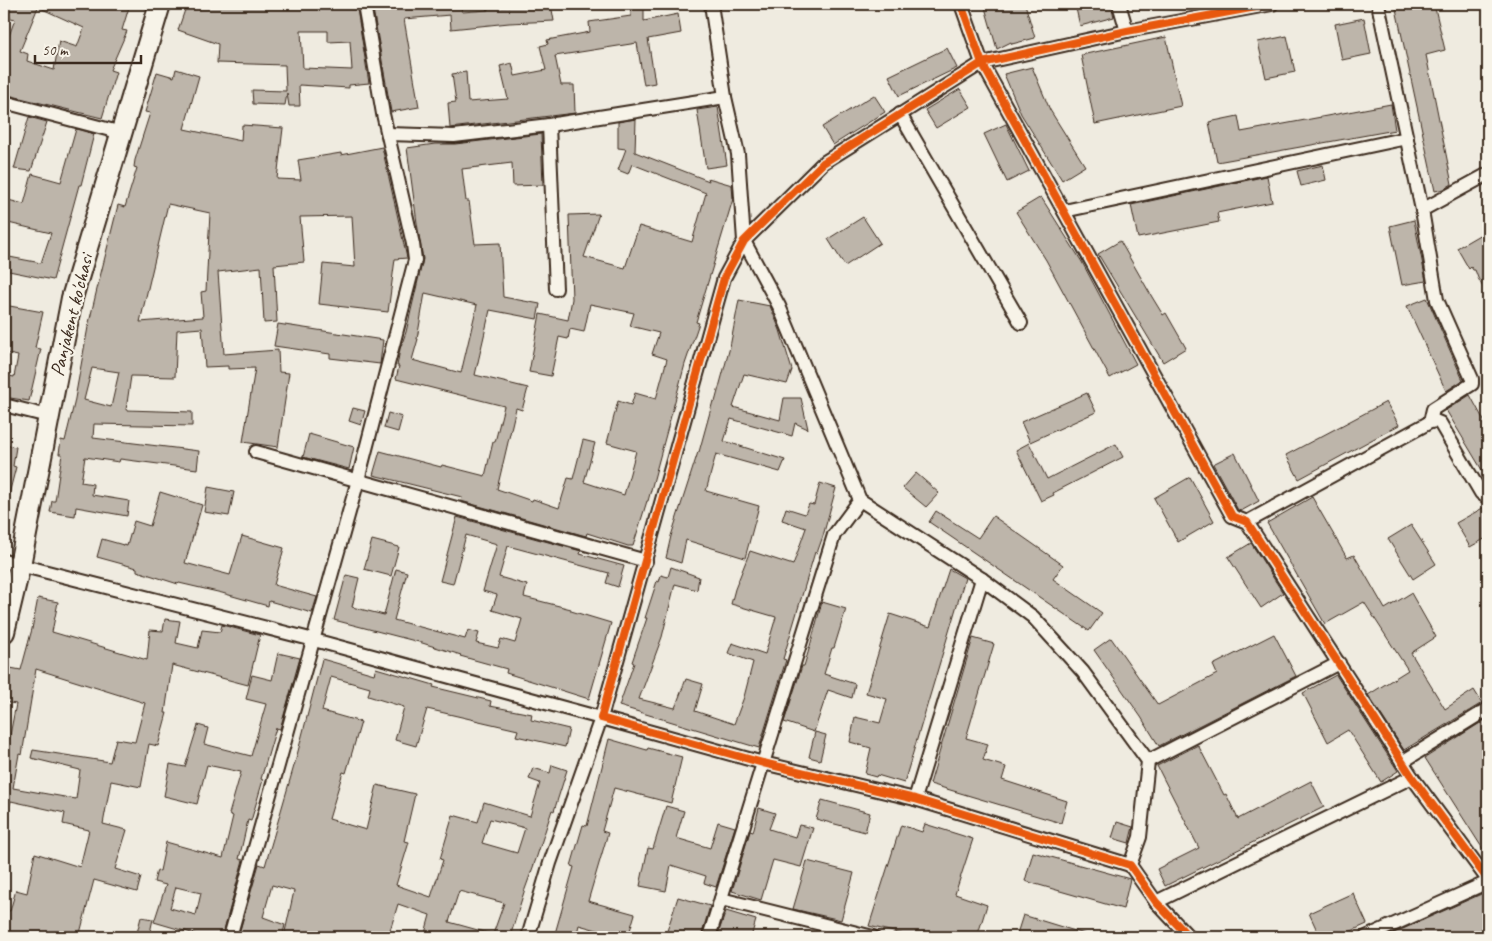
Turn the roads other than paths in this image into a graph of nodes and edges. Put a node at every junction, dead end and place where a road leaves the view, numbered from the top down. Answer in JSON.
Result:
{"nodes":[{"id":1,"x":160,"y":4,"type":"edge"},
{"id":2,"x":364,"y":4,"type":"edge"},
{"id":3,"x":711,"y":4,"type":"edge"},
{"id":4,"x":962,"y":4,"type":"edge"},
{"id":5,"x":1120,"y":4,"type":"edge"},
{"id":6,"x":1272,"y":4,"type":"edge"},
{"id":7,"x":1378,"y":4,"type":"edge"},
{"id":8,"x":1127,"y":31,"type":"junction"},
{"id":9,"x":982,"y":63,"type":"junction"},
{"id":10,"x":724,"y":97,"type":"junction"},
{"id":11,"x":4,"y":102,"type":"edge"},
{"id":12,"x":900,"y":114,"type":"junction"},
{"id":13,"x":549,"y":125,"type":"junction"},
{"id":14,"x":122,"y":133,"type":"junction"},
{"id":15,"x":388,"y":134,"type":"junction"},
{"id":16,"x":1407,"y":138,"type":"junction"},
{"id":17,"x":1488,"y":174,"type":"edge"},
{"id":18,"x":1422,"y":210,"type":"junction"},
{"id":19,"x":1064,"y":211,"type":"junction"},
{"id":20,"x":744,"y":241,"type":"junction"},
{"id":21,"x":556,"y":289,"type":"dead end"},
{"id":22,"x":1021,"y":323,"type":"dead end"},
{"id":23,"x":4,"y":406,"type":"edge"},
{"id":24,"x":48,"y":416,"type":"junction"},
{"id":25,"x":1430,"y":422,"type":"junction"},
{"id":26,"x":256,"y":452,"type":"dead end"},
{"id":27,"x":358,"y":480,"type":"junction"},
{"id":28,"x":1488,"y":496,"type":"edge"},
{"id":29,"x":860,"y":500,"type":"junction"},
{"id":30,"x":1247,"y":522,"type":"junction"},
{"id":31,"x":646,"y":561,"type":"junction"},
{"id":32,"x":12,"y":563,"type":"edge"},
{"id":33,"x":982,"y":580,"type":"junction"},
{"id":34,"x":4,"y":632,"type":"edge"},
{"id":35,"x":314,"y":640,"type":"junction"},
{"id":36,"x":1340,"y":663,"type":"junction"},
{"id":37,"x":1488,"y":709,"type":"edge"},
{"id":38,"x":601,"y":718,"type":"junction"},
{"id":39,"x":1148,"y":760,"type":"junction"},
{"id":40,"x":1402,"y":762,"type":"junction"},
{"id":41,"x":763,"y":763,"type":"junction"},
{"id":42,"x":1412,"y":777,"type":"junction"},
{"id":43,"x":914,"y":799,"type":"junction"},
{"id":44,"x":1130,"y":865,"type":"junction"},
{"id":45,"x":1488,"y":881,"type":"edge"},
{"id":46,"x":721,"y":899,"type":"junction"},
{"id":47,"x":1156,"y":902,"type":"junction"},
{"id":48,"x":230,"y":937,"type":"edge"},
{"id":49,"x":528,"y":937,"type":"edge"},
{"id":50,"x":709,"y":937,"type":"edge"},
{"id":51,"x":868,"y":937,"type":"edge"},
{"id":52,"x":1188,"y":937,"type":"edge"},
{"id":53,"x":1366,"y":937,"type":"edge"}],
"edges":[{"from":1,"to":14,"type":"main road","name":"Panjakent ko'chasi"},
{"from":2,"to":15,"type":"street"},
{"from":3,"to":10,"type":"street"},
{"from":4,"to":9,"type":"street"},
{"from":5,"to":8,"type":"street"},
{"from":6,"to":8,"type":"street"},
{"from":7,"to":16,"type":"street"},
{"from":8,"to":9,"type":"street"},
{"from":9,"to":12,"type":"street"},
{"from":9,"to":19,"type":"street"},
{"from":10,"to":13,"type":"street"},
{"from":10,"to":20,"type":"street"},
{"from":11,"to":14,"type":"street"},
{"from":12,"to":20,"type":"street"},
{"from":12,"to":22,"type":"street"},
{"from":13,"to":15,"type":"street"},
{"from":13,"to":21,"type":"street"},
{"from":14,"to":24,"type":"main road","name":"Panjakent ko'chasi"},
{"from":15,"to":27,"type":"street"},
{"from":16,"to":18,"type":"street"},
{"from":16,"to":19,"type":"street"},
{"from":17,"to":18,"type":"street"},
{"from":18,"to":25,"type":"street"},
{"from":19,"to":30,"type":"street"},
{"from":20,"to":29,"type":"street"},
{"from":20,"to":31,"type":"street"},
{"from":23,"to":24,"type":"street"},
{"from":24,"to":32,"type":"main road","name":"Panjakent ko'chasi"},
{"from":25,"to":28,"type":"street"},
{"from":25,"to":30,"type":"street"},
{"from":26,"to":27,"type":"street"},
{"from":27,"to":31,"type":"street"},
{"from":27,"to":35,"type":"street"},
{"from":29,"to":33,"type":"street"},
{"from":29,"to":41,"type":"street"},
{"from":30,"to":36,"type":"street"},
{"from":31,"to":38,"type":"street"},
{"from":32,"to":34,"type":"main road","name":"Panjakent ko'chasi"},
{"from":32,"to":35,"type":"street"},
{"from":33,"to":39,"type":"street"},
{"from":33,"to":43,"type":"street"},
{"from":35,"to":38,"type":"street"},
{"from":35,"to":48,"type":"street"},
{"from":36,"to":39,"type":"street"},
{"from":36,"to":40,"type":"street"},
{"from":37,"to":40,"type":"street"},
{"from":38,"to":41,"type":"street"},
{"from":38,"to":49,"type":"street"},
{"from":39,"to":44,"type":"street"},
{"from":40,"to":42,"type":"street"},
{"from":41,"to":43,"type":"street"},
{"from":41,"to":46,"type":"street"},
{"from":42,"to":45,"type":"street"},
{"from":42,"to":47,"type":"street"},
{"from":43,"to":44,"type":"street"},
{"from":44,"to":47,"type":"street"},
{"from":45,"to":53,"type":"street"},
{"from":46,"to":50,"type":"street"},
{"from":46,"to":51,"type":"street"},
{"from":47,"to":52,"type":"street"}]}
